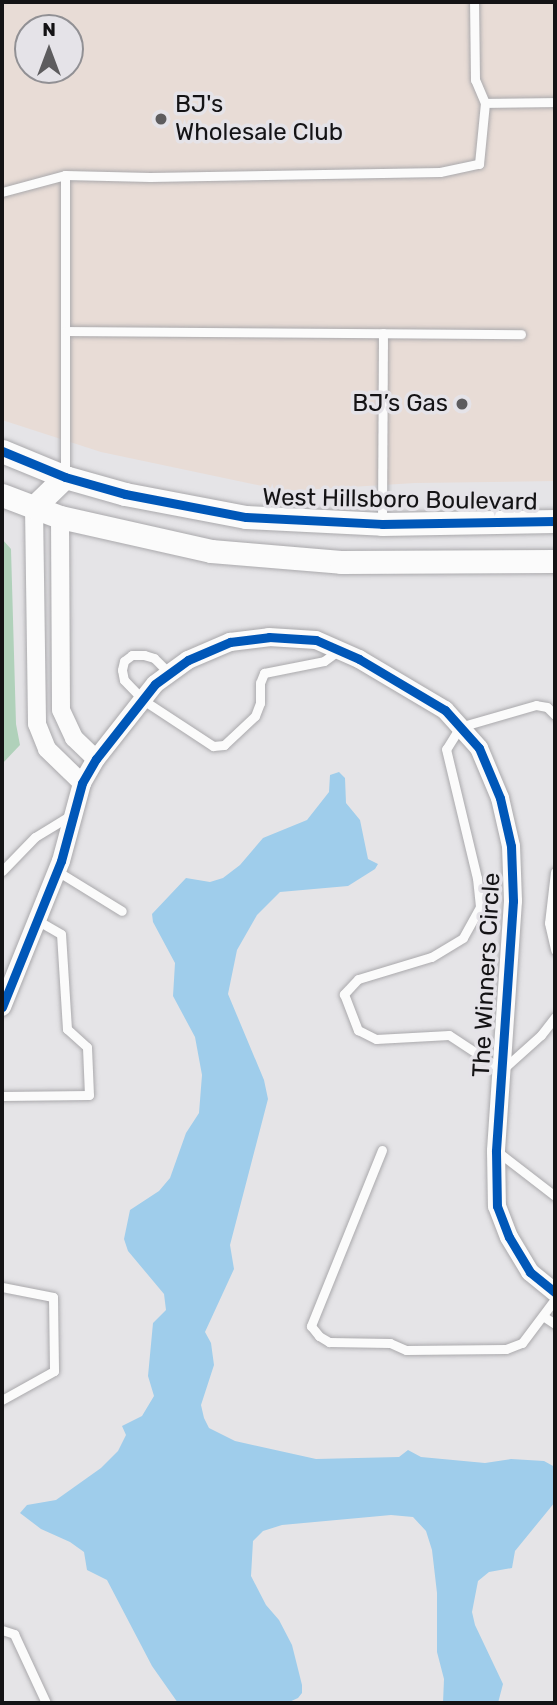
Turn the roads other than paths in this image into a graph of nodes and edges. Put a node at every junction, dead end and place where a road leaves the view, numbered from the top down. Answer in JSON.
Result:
{"nodes":[{"id":1,"x":474,"y":2,"type":"edge"},
{"id":2,"x":555,"y":102,"type":"edge"},
{"id":3,"x":485,"y":103,"type":"junction"},
{"id":4,"x":65,"y":175,"type":"junction"},
{"id":5,"x":2,"y":192,"type":"edge"},
{"id":6,"x":66,"y":331,"type":"junction"},
{"id":7,"x":383,"y":333,"type":"junction"},
{"id":8,"x":521,"y":334,"type":"dead end"},
{"id":9,"x":2,"y":451,"type":"edge"},
{"id":10,"x":65,"y":477,"type":"junction"},
{"id":11,"x":2,"y":495,"type":"edge"},
{"id":12,"x":33,"y":507,"type":"junction"},
{"id":13,"x":60,"y":517,"type":"junction"},
{"id":14,"x":555,"y":521,"type":"edge"},
{"id":15,"x":382,"y":524,"type":"junction"},
{"id":16,"x":555,"y":561,"type":"edge"},
{"id":17,"x":338,"y":650,"type":"junction"},
{"id":18,"x":34,"y":665,"type":"junction"},
{"id":19,"x":60,"y":665,"type":"junction"},
{"id":20,"x":169,"y":673,"type":"junction"},
{"id":21,"x":143,"y":700,"type":"junction"},
{"id":22,"x":555,"y":715,"type":"edge"},
{"id":23,"x":460,"y":727,"type":"junction"},
{"id":24,"x":96,"y":759,"type":"junction"},
{"id":25,"x":82,"y":783,"type":"junction"},
{"id":26,"x":75,"y":812,"type":"junction"},
{"id":27,"x":2,"y":871,"type":"edge"},
{"id":28,"x":57,"y":871,"type":"junction"},
{"id":29,"x":555,"y":872,"type":"edge"},
{"id":30,"x":121,"y":911,"type":"dead end"},
{"id":31,"x":37,"y":920,"type":"junction"},
{"id":32,"x":555,"y":950,"type":"edge"},
{"id":33,"x":3,"y":1001,"type":"edge"},
{"id":34,"x":555,"y":1017,"type":"edge"},
{"id":35,"x":502,"y":1070,"type":"junction"},
{"id":36,"x":2,"y":1096,"type":"edge"},
{"id":37,"x":382,"y":1150,"type":"dead end"},
{"id":38,"x":496,"y":1151,"type":"junction"},
{"id":39,"x":555,"y":1196,"type":"edge"},
{"id":40,"x":2,"y":1287,"type":"edge"},
{"id":41,"x":555,"y":1292,"type":"edge"},
{"id":42,"x":555,"y":1299,"type":"edge"},
{"id":43,"x":542,"y":1316,"type":"junction"},
{"id":44,"x":555,"y":1324,"type":"edge"},
{"id":45,"x":2,"y":1400,"type":"edge"},
{"id":46,"x":2,"y":1630,"type":"edge"},
{"id":47,"x":46,"y":1703,"type":"edge"}],
"edges":[{"from":1,"to":3,"type":"lane"},
{"from":2,"to":3,"type":"lane"},
{"from":3,"to":4,"type":"lane"},
{"from":4,"to":5,"type":"lane"},
{"from":4,"to":6,"type":"lane"},
{"from":6,"to":7,"type":"lane"},
{"from":6,"to":10,"type":"lane"},
{"from":7,"to":8,"type":"lane"},
{"from":7,"to":15,"type":"lane"},
{"from":9,"to":10,"type":"street","name":"West Hillsboro Boulevard"},
{"from":10,"to":12,"type":"street"},
{"from":10,"to":13,"type":"street"},
{"from":10,"to":15,"type":"street","name":"West Hillsboro Boulevard"},
{"from":11,"to":12,"type":"street"},
{"from":12,"to":13,"type":"street"},
{"from":12,"to":18,"type":"street"},
{"from":13,"to":16,"type":"street"},
{"from":13,"to":19,"type":"street"},
{"from":14,"to":15,"type":"street","name":"West Hillsboro Boulevard"},
{"from":17,"to":20,"type":"street","name":"The Winners Circle"},
{"from":17,"to":21,"type":"lane"},
{"from":17,"to":23,"type":"street","name":"The Winners Circle"},
{"from":18,"to":19,"type":"street"},
{"from":18,"to":25,"type":"street"},
{"from":19,"to":24,"type":"street"},
{"from":20,"to":21,"type":"street","name":"The Winners Circle"},
{"from":20,"to":21,"type":"lane"},
{"from":21,"to":24,"type":"street","name":"The Winners Circle"},
{"from":22,"to":23,"type":"lane"},
{"from":23,"to":35,"type":"street","name":"The Winners Circle"},
{"from":23,"to":35,"type":"lane"},
{"from":24,"to":25,"type":"street","name":"The Winners Circle"},
{"from":25,"to":26,"type":"street","name":"The Winners Circle"},
{"from":26,"to":27,"type":"lane"},
{"from":26,"to":28,"type":"street","name":"The Winners Circle"},
{"from":28,"to":30,"type":"lane"},
{"from":28,"to":31,"type":"street","name":"The Winners Circle"},
{"from":29,"to":32,"type":"lane"},
{"from":31,"to":33,"type":"street","name":"The Winners Circle"},
{"from":31,"to":36,"type":"lane"},
{"from":34,"to":35,"type":"lane"},
{"from":35,"to":38,"type":"street","name":"The Winners Circle"},
{"from":37,"to":43,"type":"lane"},
{"from":38,"to":39,"type":"lane"},
{"from":38,"to":41,"type":"street","name":"The Winners Circle"},
{"from":40,"to":45,"type":"lane"},
{"from":42,"to":43,"type":"lane"},
{"from":43,"to":44,"type":"lane"},
{"from":46,"to":47,"type":"lane"}]}
